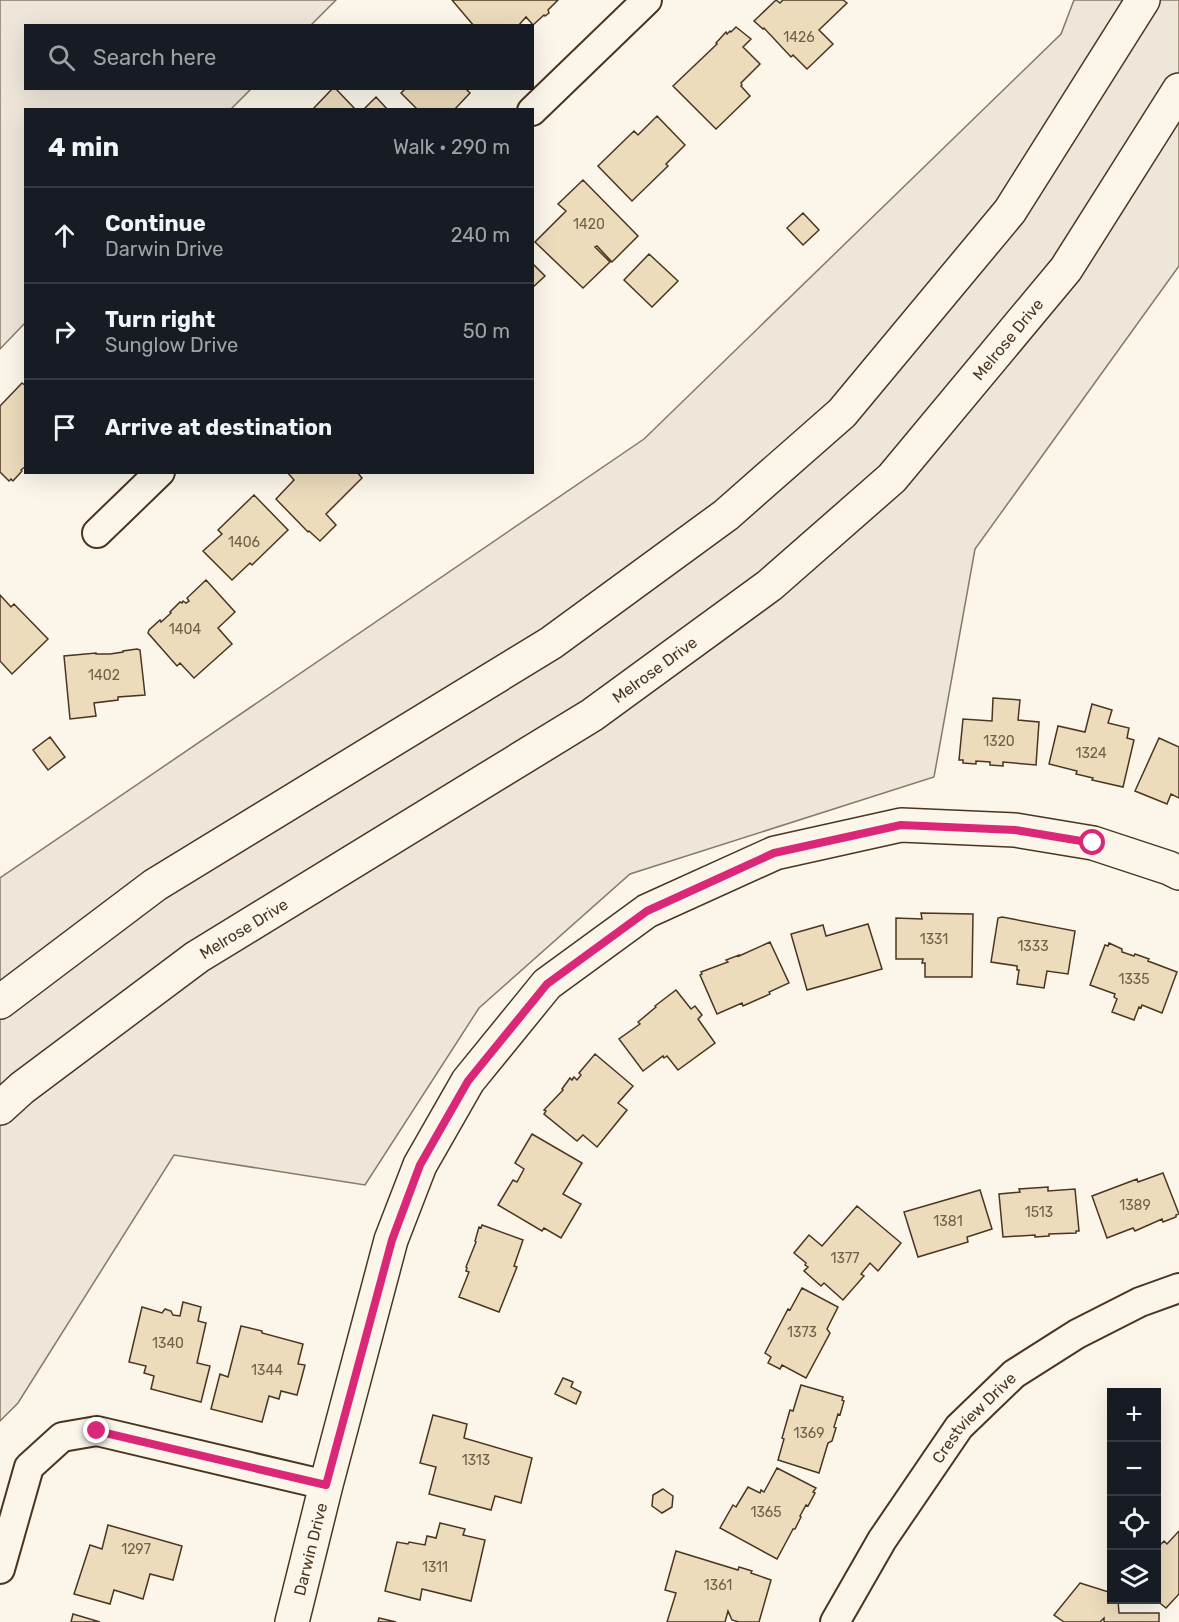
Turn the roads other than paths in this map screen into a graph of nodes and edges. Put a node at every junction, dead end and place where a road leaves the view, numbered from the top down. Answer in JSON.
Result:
{"nodes":[{"id":1,"x":647,"y":0,"type":"edge"},
{"id":2,"x":1143,"y":0,"type":"edge"},
{"id":3,"x":1179,"y":90,"type":"edge"},
{"id":4,"x":534,"y":109,"type":"edge"},
{"id":5,"x":158,"y":474,"type":"edge"},
{"id":6,"x":98,"y":533,"type":"dead end"},
{"id":7,"x":1179,"y":873,"type":"edge"},
{"id":8,"x":0,"y":1002,"type":"edge"},
{"id":9,"x":0,"y":1108,"type":"edge"},
{"id":10,"x":1179,"y":1288,"type":"edge"},
{"id":11,"x":326,"y":1485,"type":"junction"},
{"id":12,"x":0,"y":1569,"type":"edge"},
{"id":13,"x":292,"y":1622,"type":"edge"},
{"id":14,"x":835,"y":1622,"type":"edge"}],
"edges":[{"from":1,"to":4,"type":"street"},
{"from":2,"to":8,"type":"main road"},
{"from":3,"to":9,"type":"main road","name":"Melrose Drive"},
{"from":5,"to":6,"type":"street"},
{"from":7,"to":11,"type":"main road","name":"Darwin Drive"},
{"from":10,"to":14,"type":"street","name":"Crestview Drive"},
{"from":11,"to":12,"type":"street"},
{"from":11,"to":13,"type":"main road","name":"Darwin Drive"}]}
